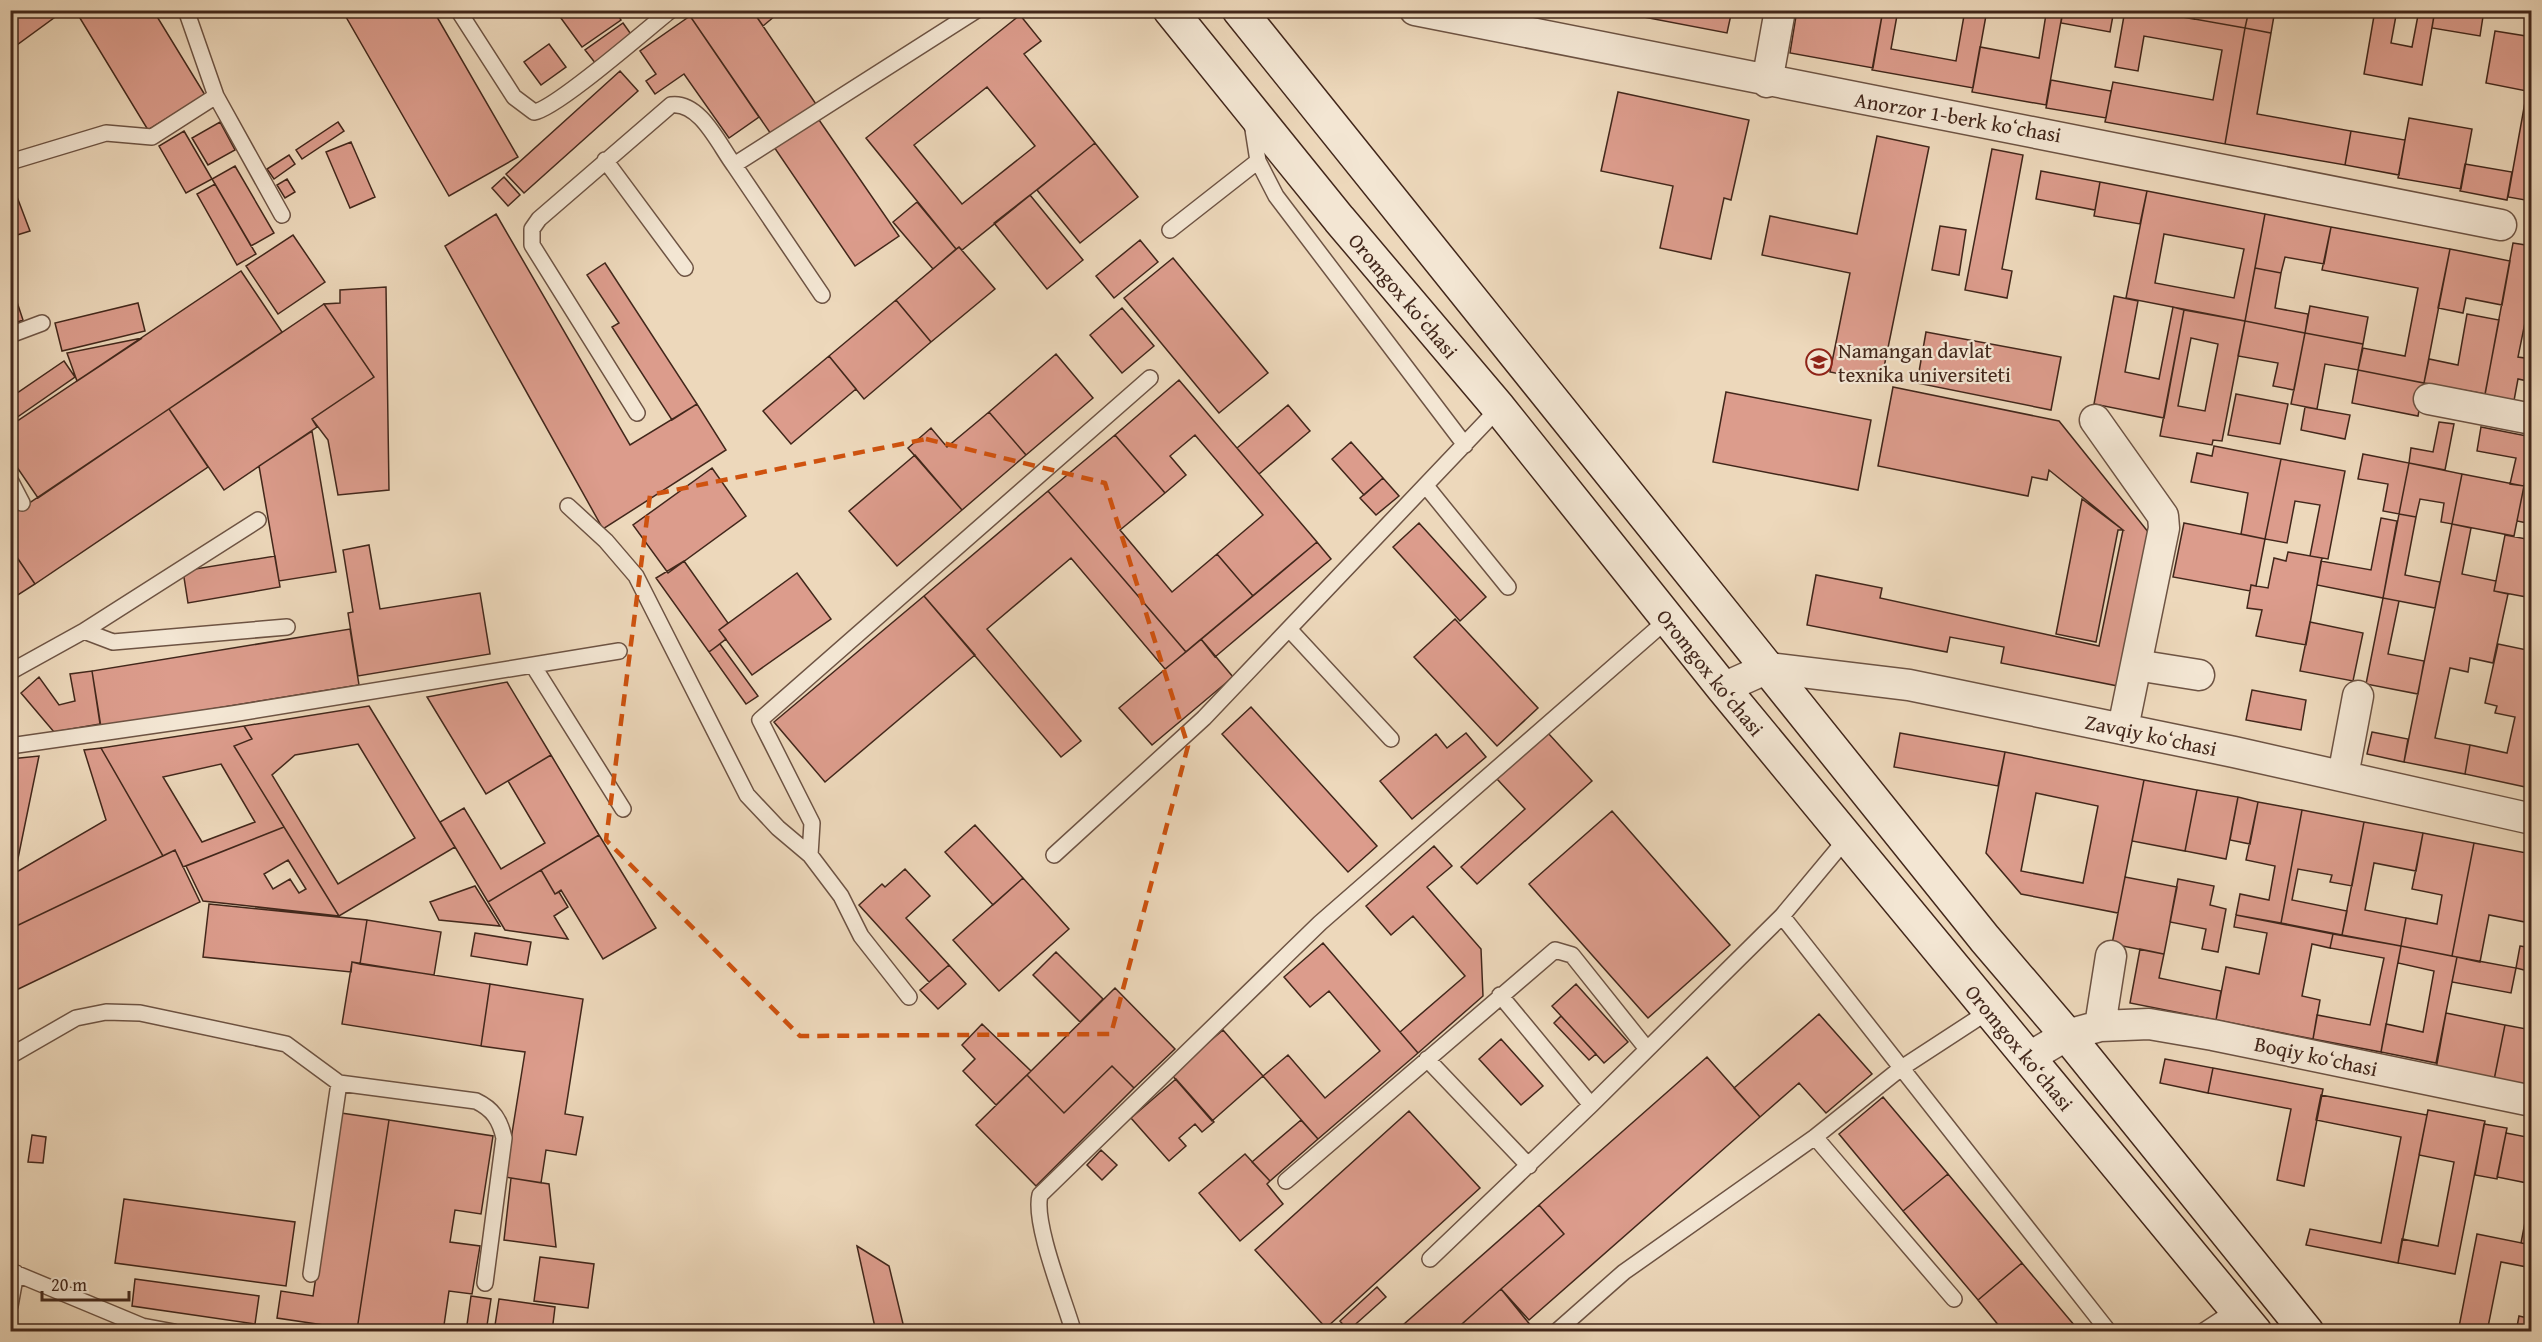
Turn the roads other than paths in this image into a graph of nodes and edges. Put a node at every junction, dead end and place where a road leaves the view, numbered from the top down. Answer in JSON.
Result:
{"nodes":[{"id":1,"x":186,"y":10,"type":"edge"},
{"id":2,"x":458,"y":10,"type":"edge"},
{"id":3,"x":671,"y":10,"type":"edge"},
{"id":4,"x":977,"y":10,"type":"edge"},
{"id":5,"x":1170,"y":10,"type":"edge"},
{"id":6,"x":1239,"y":10,"type":"edge"},
{"id":7,"x":1415,"y":10,"type":"edge"},
{"id":8,"x":1780,"y":10,"type":"edge"},
{"id":9,"x":1767,"y":82,"type":"junction"},
{"id":10,"x":216,"y":96,"type":"junction"},
{"id":11,"x":1245,"y":103,"type":"junction"},
{"id":12,"x":605,"y":160,"type":"junction"},
{"id":13,"x":1258,"y":161,"type":"junction"},
{"id":14,"x":10,"y":162,"type":"edge"},
{"id":15,"x":734,"y":165,"type":"junction"},
{"id":16,"x":282,"y":215,"type":"dead end"},
{"id":17,"x":2501,"y":225,"type":"dead end"},
{"id":18,"x":1170,"y":230,"type":"dead end"},
{"id":19,"x":685,"y":268,"type":"dead end"},
{"id":20,"x":822,"y":295,"type":"dead end"},
{"id":21,"x":42,"y":323,"type":"dead end"},
{"id":22,"x":10,"y":335,"type":"edge"},
{"id":23,"x":1150,"y":378,"type":"dead end"},
{"id":24,"x":2428,"y":399,"type":"dead end"},
{"id":25,"x":1499,"y":408,"type":"junction"},
{"id":26,"x":637,"y":414,"type":"dead end"},
{"id":27,"x":2532,"y":419,"type":"edge"},
{"id":28,"x":2095,"y":420,"type":"dead end"},
{"id":29,"x":1465,"y":445,"type":"junction"},
{"id":30,"x":10,"y":480,"type":"edge"},
{"id":31,"x":1426,"y":486,"type":"junction"},
{"id":32,"x":22,"y":503,"type":"dead end"},
{"id":33,"x":568,"y":506,"type":"dead end"},
{"id":34,"x":258,"y":520,"type":"dead end"},
{"id":35,"x":1508,"y":587,"type":"dead end"},
{"id":36,"x":1667,"y":620,"type":"junction"},
{"id":37,"x":287,"y":627,"type":"dead end"},
{"id":38,"x":1289,"y":629,"type":"junction"},
{"id":39,"x":84,"y":632,"type":"junction"},
{"id":40,"x":618,"y":651,"type":"dead end"},
{"id":41,"x":2136,"y":665,"type":"junction"},
{"id":42,"x":534,"y":667,"type":"junction"},
{"id":43,"x":1768,"y":668,"type":"junction"},
{"id":44,"x":10,"y":672,"type":"edge"},
{"id":45,"x":2199,"y":675,"type":"dead end"},
{"id":46,"x":1723,"y":688,"type":"junction"},
{"id":47,"x":2358,"y":696,"type":"dead end"},
{"id":48,"x":2123,"y":728,"type":"junction"},
{"id":49,"x":1391,"y":739,"type":"dead end"},
{"id":50,"x":10,"y":746,"type":"edge"},
{"id":51,"x":2343,"y":776,"type":"junction"},
{"id":52,"x":623,"y":809,"type":"dead end"},
{"id":53,"x":2532,"y":819,"type":"edge"},
{"id":54,"x":1847,"y":838,"type":"junction"},
{"id":55,"x":810,"y":855,"type":"junction"},
{"id":56,"x":1054,"y":855,"type":"dead end"},
{"id":57,"x":1782,"y":916,"type":"junction"},
{"id":58,"x":2111,"y":956,"type":"dead end"},
{"id":59,"x":1500,"y":995,"type":"junction"},
{"id":60,"x":909,"y":997,"type":"dead end"},
{"id":61,"x":1989,"y":1011,"type":"junction"},
{"id":62,"x":2100,"y":1026,"type":"junction"},
{"id":63,"x":2067,"y":1035,"type":"junction"},
{"id":64,"x":1647,"y":1049,"type":"junction"},
{"id":65,"x":10,"y":1056,"type":"edge"},
{"id":66,"x":2028,"y":1058,"type":"junction"},
{"id":67,"x":1427,"y":1059,"type":"junction"},
{"id":68,"x":1900,"y":1069,"type":"junction"},
{"id":69,"x":339,"y":1083,"type":"junction"},
{"id":70,"x":2532,"y":1101,"type":"edge"},
{"id":71,"x":1591,"y":1106,"type":"junction"},
{"id":72,"x":1815,"y":1137,"type":"junction"},
{"id":73,"x":1529,"y":1166,"type":"junction"},
{"id":74,"x":1286,"y":1181,"type":"dead end"},
{"id":75,"x":1430,"y":1259,"type":"dead end"},
{"id":76,"x":13,"y":1272,"type":"edge"},
{"id":77,"x":311,"y":1274,"type":"dead end"},
{"id":78,"x":485,"y":1283,"type":"dead end"},
{"id":79,"x":1954,"y":1299,"type":"dead end"},
{"id":80,"x":10,"y":1306,"type":"edge"},
{"id":81,"x":2246,"y":1320,"type":"edge"},
{"id":82,"x":1072,"y":1327,"type":"dead end"},
{"id":83,"x":174,"y":1332,"type":"edge"},
{"id":84,"x":1556,"y":1332,"type":"edge"},
{"id":85,"x":2109,"y":1332,"type":"edge"},
{"id":86,"x":2202,"y":1332,"type":"edge"},
{"id":87,"x":2307,"y":1332,"type":"edge"}],
"edges":[{"from":1,"to":10,"type":"lane"},
{"from":2,"to":3,"type":"lane"},
{"from":4,"to":15,"type":"lane"},
{"from":5,"to":11,"type":"main road","name":"Oromgox ko‘chasi"},
{"from":6,"to":43,"type":"main road","name":"Oromgox ko‘chasi"},
{"from":7,"to":9,"type":"street","name":"Anorzor 1-berk koʻchasi"},
{"from":8,"to":9,"type":"street"},
{"from":9,"to":17,"type":"street","name":"Anorzor 1-berk koʻchasi"},
{"from":10,"to":14,"type":"lane"},
{"from":10,"to":16,"type":"lane"},
{"from":11,"to":13,"type":"lane"},
{"from":11,"to":25,"type":"main road","name":"Oromgox ko‘chasi"},
{"from":12,"to":15,"type":"lane"},
{"from":12,"to":19,"type":"lane"},
{"from":12,"to":26,"type":"lane"},
{"from":13,"to":18,"type":"lane"},
{"from":13,"to":29,"type":"lane"},
{"from":15,"to":20,"type":"lane"},
{"from":21,"to":22,"type":"lane"},
{"from":23,"to":55,"type":"lane"},
{"from":24,"to":27,"type":"street"},
{"from":25,"to":29,"type":"lane"},
{"from":25,"to":36,"type":"main road","name":"Oromgox ko‘chasi"},
{"from":28,"to":41,"type":"street"},
{"from":29,"to":31,"type":"lane"},
{"from":30,"to":32,"type":"lane"},
{"from":31,"to":35,"type":"lane"},
{"from":31,"to":38,"type":"lane"},
{"from":33,"to":55,"type":"lane"},
{"from":34,"to":39,"type":"lane"},
{"from":36,"to":46,"type":"main road","name":"Oromgox ko‘chasi"},
{"from":36,"to":82,"type":"lane"},
{"from":37,"to":39,"type":"lane"},
{"from":38,"to":49,"type":"lane"},
{"from":38,"to":56,"type":"lane"},
{"from":39,"to":44,"type":"lane"},
{"from":40,"to":42,"type":"lane"},
{"from":41,"to":45,"type":"street"},
{"from":41,"to":48,"type":"street"},
{"from":42,"to":50,"type":"lane"},
{"from":42,"to":52,"type":"lane"},
{"from":43,"to":46,"type":"street"},
{"from":43,"to":48,"type":"street","name":"Zavqiy koʻchasi"},
{"from":43,"to":63,"type":"main road","name":"Oromgox ko‘chasi"},
{"from":46,"to":54,"type":"main road","name":"Oromgox ko‘chasi"},
{"from":47,"to":51,"type":"street"},
{"from":48,"to":51,"type":"street","name":"Zavqiy koʻchasi"},
{"from":51,"to":53,"type":"street","name":"Zavqiy koʻchasi"},
{"from":54,"to":57,"type":"lane"},
{"from":54,"to":61,"type":"main road","name":"Oromgox ko‘chasi"},
{"from":55,"to":60,"type":"lane"},
{"from":57,"to":64,"type":"lane"},
{"from":57,"to":68,"type":"lane"},
{"from":58,"to":62,"type":"street"},
{"from":59,"to":64,"type":"lane"},
{"from":59,"to":67,"type":"lane"},
{"from":59,"to":71,"type":"lane"},
{"from":61,"to":66,"type":"main road","name":"Oromgox ko‘chasi"},
{"from":61,"to":68,"type":"lane"},
{"from":62,"to":63,"type":"street","name":"Boqiy koʻchasi"},
{"from":62,"to":70,"type":"street","name":"Boqiy koʻchasi"},
{"from":63,"to":66,"type":"street","name":"Boqiy koʻchasi"},
{"from":63,"to":87,"type":"main road","name":"Oromgox ko‘chasi"},
{"from":64,"to":71,"type":"lane"},
{"from":65,"to":69,"type":"lane"},
{"from":66,"to":81,"type":"main road","name":"Oromgox ko‘chasi"},
{"from":67,"to":73,"type":"lane"},
{"from":67,"to":74,"type":"lane"},
{"from":68,"to":72,"type":"lane"},
{"from":68,"to":85,"type":"lane"},
{"from":69,"to":77,"type":"lane"},
{"from":69,"to":78,"type":"lane"},
{"from":71,"to":73,"type":"lane"},
{"from":72,"to":79,"type":"lane"},
{"from":72,"to":84,"type":"lane"},
{"from":73,"to":75,"type":"lane"},
{"from":76,"to":80,"type":"lane"},
{"from":76,"to":83,"type":"lane"},
{"from":81,"to":86,"type":"lane"}]}
